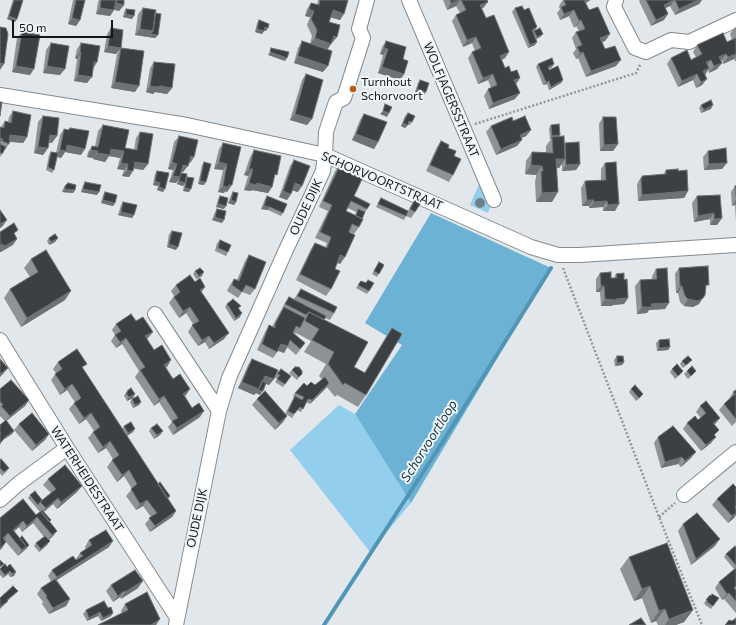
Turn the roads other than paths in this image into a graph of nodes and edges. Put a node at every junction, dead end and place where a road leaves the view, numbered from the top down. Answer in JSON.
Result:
{"nodes":[{"id":1,"x":367,"y":0,"type":"edge"},
{"id":2,"x":409,"y":0,"type":"edge"},
{"id":3,"x":616,"y":0,"type":"edge"},
{"id":4,"x":736,"y":20,"type":"edge"},
{"id":5,"x":0,"y":95,"type":"edge"},
{"id":6,"x":325,"y":154,"type":"junction"},
{"id":7,"x":494,"y":200,"type":"dead end"},
{"id":8,"x":736,"y":245,"type":"edge"},
{"id":9,"x":155,"y":314,"type":"dead end"},
{"id":10,"x":0,"y":340,"type":"edge"},
{"id":11,"x":219,"y":411,"type":"junction"},
{"id":12,"x":67,"y":448,"type":"junction"},
{"id":13,"x":736,"y":452,"type":"edge"},
{"id":14,"x":684,"y":495,"type":"road end"},
{"id":15,"x":0,"y":500,"type":"edge"},
{"id":16,"x":176,"y":620,"type":"edge"}],
"edges":[{"from":1,"to":6,"type":"street","name":"OUDE DIJK"},
{"from":2,"to":7,"type":"street","name":"WOLFJAGERSSTRAAT"},
{"from":3,"to":4,"type":"street"},
{"from":5,"to":6,"type":"street","name":"SCHORVOORTSTRAAT"},
{"from":6,"to":8,"type":"street","name":"SCHORVOORTSTRAAT"},
{"from":6,"to":11,"type":"street","name":"OUDE DIJK"},
{"from":9,"to":11,"type":"street"},
{"from":10,"to":12,"type":"street","name":"WATERHEIDESTRAAT"},
{"from":11,"to":16,"type":"street","name":"OUDE DIJK"},
{"from":12,"to":15,"type":"street"},
{"from":12,"to":16,"type":"street","name":"WATERHEIDESTRAAT"},
{"from":13,"to":14,"type":"street"}]}
